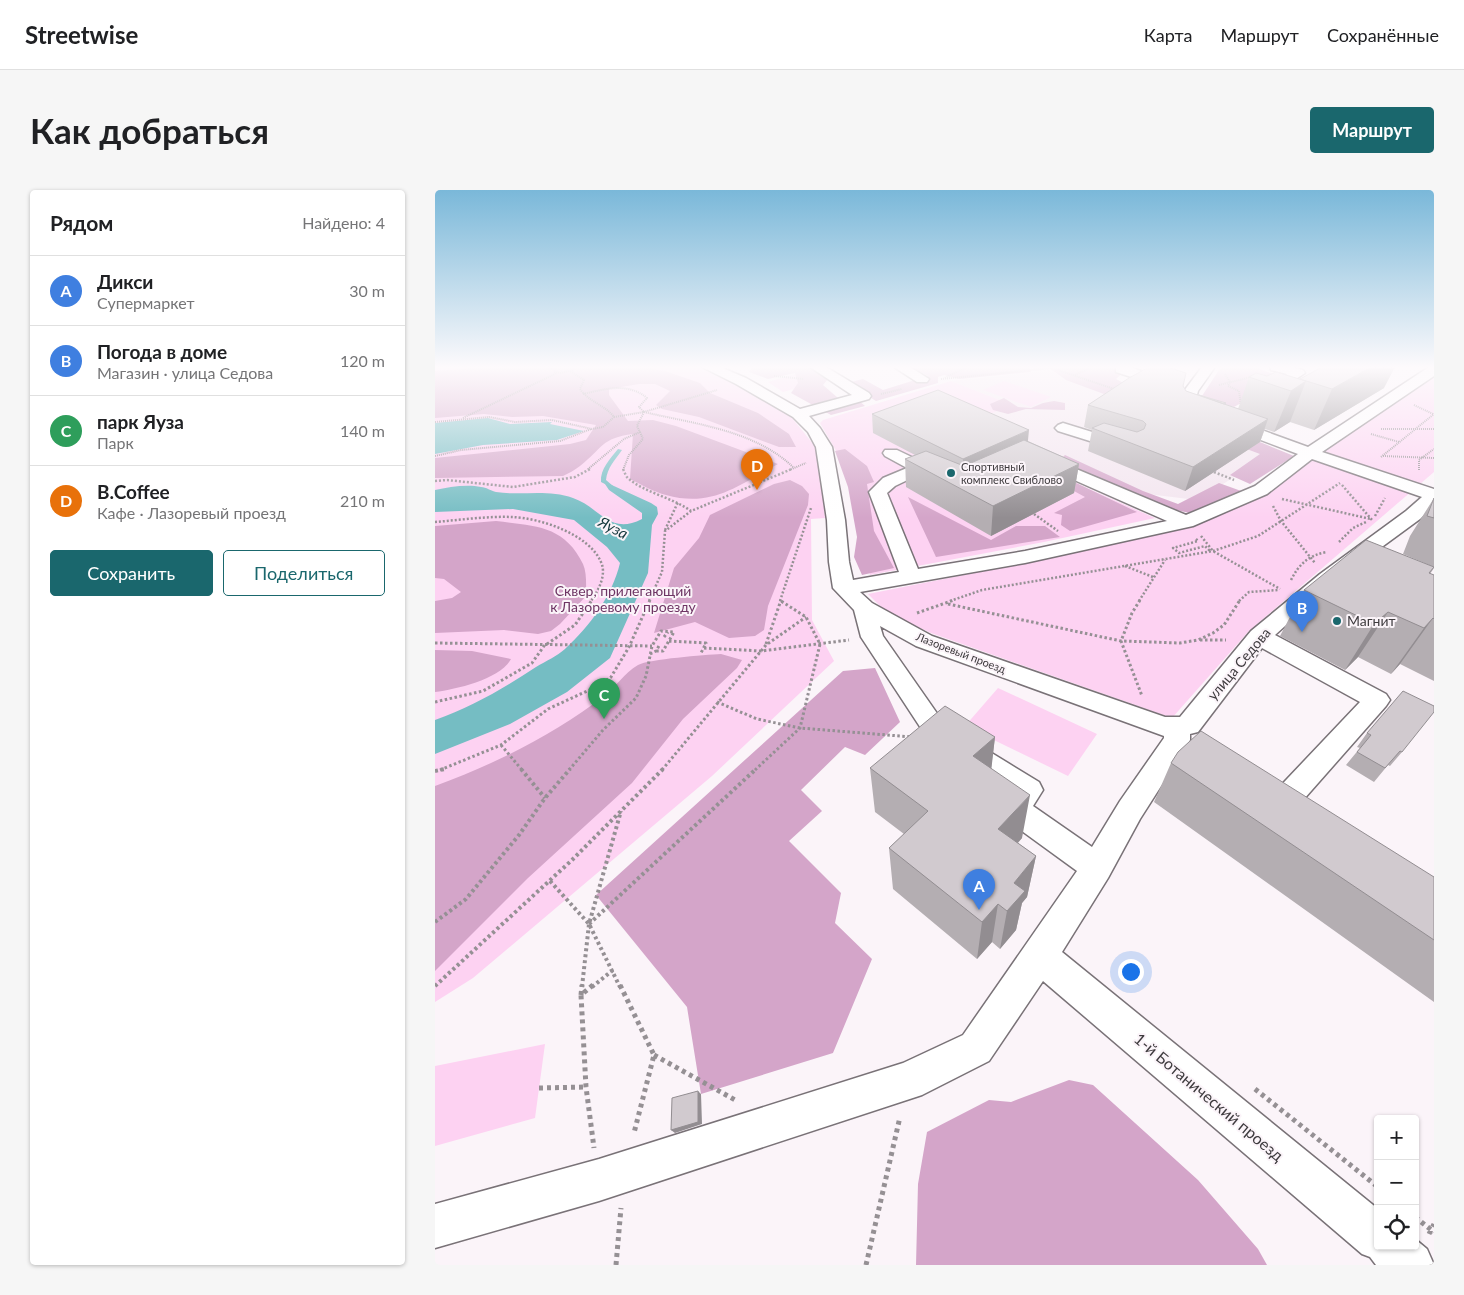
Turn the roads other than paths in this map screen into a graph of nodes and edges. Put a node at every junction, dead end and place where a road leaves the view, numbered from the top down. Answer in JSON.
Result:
{"nodes":[{"id":1,"x":802,"y":417,"type":"edge"},
{"id":2,"x":1211,"y":417,"type":"edge"},
{"id":3,"x":1224,"y":417,"type":"edge"},
{"id":4,"x":1361,"y":417,"type":"edge"},
{"id":5,"x":1219,"y":420,"type":"junction"},
{"id":6,"x":1063,"y":443,"type":"junction"},
{"id":7,"x":1131,"y":448,"type":"edge"},
{"id":8,"x":891,"y":453,"type":"dead end"},
{"id":9,"x":1312,"y":454,"type":"junction"},
{"id":10,"x":1024,"y":458,"type":"edge"},
{"id":11,"x":920,"y":468,"type":"junction"},
{"id":12,"x":954,"y":484,"type":"edge"},
{"id":13,"x":1434,"y":495,"type":"edge"},
{"id":14,"x":1413,"y":515,"type":"junction"},
{"id":15,"x":1434,"y":523,"type":"edge"},
{"id":16,"x":1191,"y":526,"type":"junction"},
{"id":17,"x":911,"y":576,"type":"junction"},
{"id":18,"x":844,"y":588,"type":"junction"},
{"id":19,"x":864,"y":608,"type":"junction"},
{"id":20,"x":1259,"y":636,"type":"junction"},
{"id":21,"x":1185,"y":737,"type":"junction"},
{"id":22,"x":1254,"y":791,"type":"edge"},
{"id":23,"x":1279,"y":807,"type":"junction"},
{"id":24,"x":1303,"y":823,"type":"edge"},
{"id":25,"x":1097,"y":868,"type":"junction"},
{"id":26,"x":1040,"y":956,"type":"junction"},
{"id":27,"x":435,"y":1226,"type":"edge"},
{"id":28,"x":1374,"y":1235,"type":"edge"},
{"id":29,"x":1393,"y":1250,"type":"edge"},
{"id":30,"x":1411,"y":1265,"type":"edge"}],
"edges":[{"from":1,"to":18,"type":"street"},
{"from":2,"to":5,"type":"street"},
{"from":3,"to":5,"type":"street"},
{"from":4,"to":9,"type":"street"},
{"from":5,"to":9,"type":"street"},
{"from":6,"to":7,"type":"street"},
{"from":6,"to":10,"type":"street"},
{"from":6,"to":16,"type":"street"},
{"from":8,"to":11,"type":"street"},
{"from":9,"to":13,"type":"street"},
{"from":9,"to":16,"type":"street"},
{"from":11,"to":12,"type":"street"},
{"from":11,"to":17,"type":"street"},
{"from":13,"to":14,"type":"street","name":"улица Седова"},
{"from":14,"to":15,"type":"street"},
{"from":14,"to":20,"type":"street","name":"улица Седова"},
{"from":16,"to":17,"type":"street"},
{"from":17,"to":18,"type":"street"},
{"from":18,"to":19,"type":"street","name":"Лазоревый проезд"},
{"from":19,"to":21,"type":"street","name":"Лазоревый проезд"},
{"from":19,"to":25,"type":"street"},
{"from":20,"to":21,"type":"street","name":"улица Седова"},
{"from":20,"to":23,"type":"street"},
{"from":21,"to":25,"type":"street","name":"улица Седова"},
{"from":22,"to":23,"type":"street"},
{"from":23,"to":24,"type":"street"},
{"from":25,"to":26,"type":"street","name":"улица Седова"},
{"from":26,"to":27,"type":"street","name":"улица Седова"},
{"from":26,"to":28,"type":"street","name":"1-й Ботанический проезд"},
{"from":29,"to":30,"type":"street"}]}
